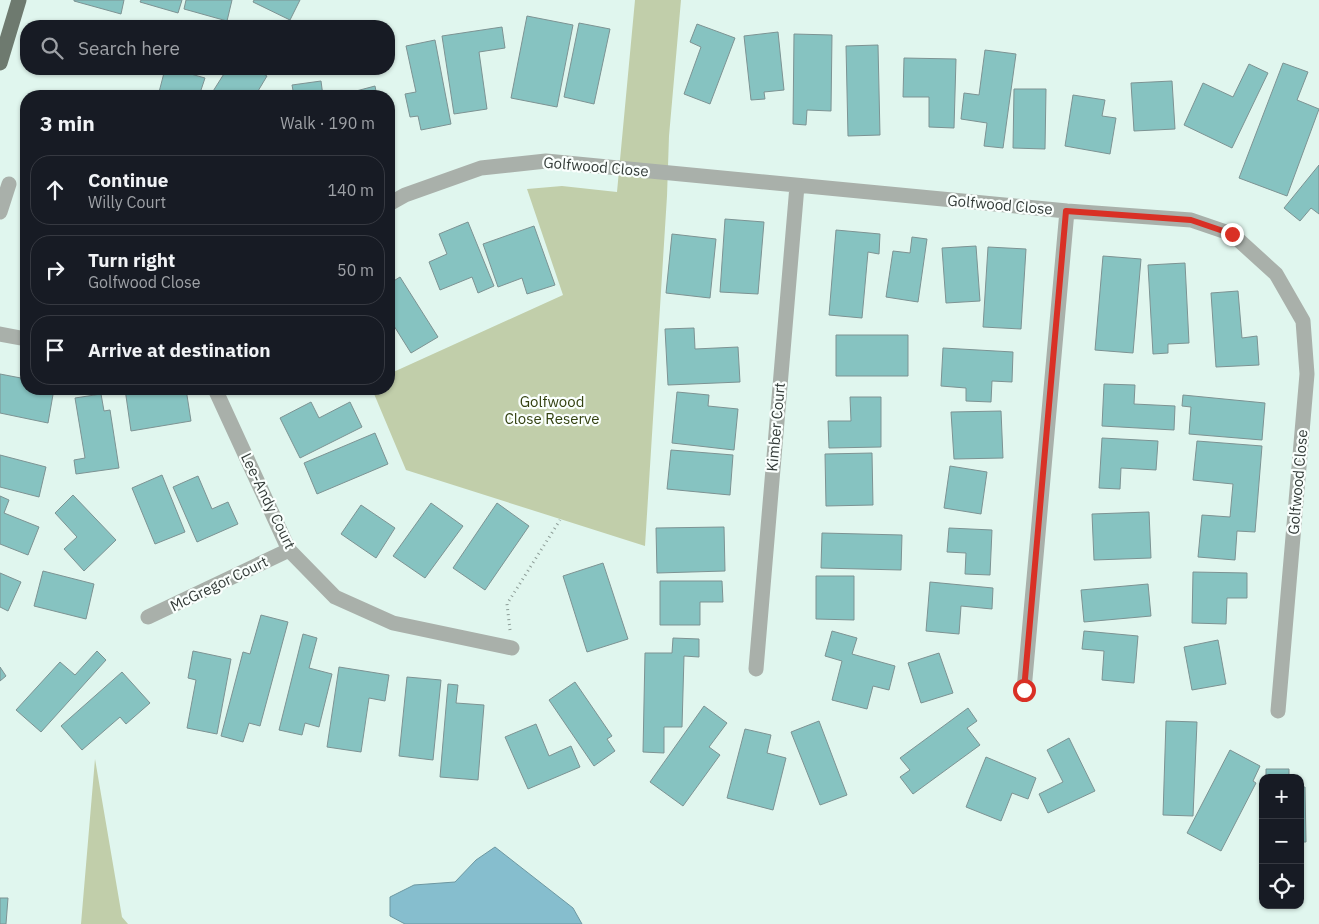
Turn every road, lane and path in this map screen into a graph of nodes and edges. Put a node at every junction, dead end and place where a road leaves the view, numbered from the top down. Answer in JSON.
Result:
{"nodes":[{"id":1,"x":19,"y":0,"type":"edge"},
{"id":2,"x":0,"y":63,"type":"edge"},
{"id":3,"x":9,"y":184,"type":"dead end"},
{"id":4,"x":797,"y":186,"type":"junction"},
{"id":5,"x":395,"y":201,"type":"edge"},
{"id":6,"x":1066,"y":211,"type":"junction"},
{"id":7,"x":0,"y":212,"type":"edge"},
{"id":8,"x":0,"y":334,"type":"edge"},
{"id":9,"x":20,"y":338,"type":"edge"},
{"id":10,"x":218,"y":395,"type":"edge"},
{"id":11,"x":560,"y":520,"type":"dead end"},
{"id":12,"x":289,"y":550,"type":"junction"},
{"id":13,"x":148,"y":617,"type":"dead end"},
{"id":14,"x":512,"y":648,"type":"joint"},
{"id":15,"x":756,"y":669,"type":"dead end"},
{"id":16,"x":1024,"y":690,"type":"dead end"},
{"id":17,"x":1278,"y":711,"type":"dead end"}],
"edges":[{"from":1,"to":2,"type":"main road"},
{"from":3,"to":7,"type":"street"},
{"from":4,"to":5,"type":"street","name":"Golfwood Close"},
{"from":4,"to":6,"type":"street","name":"Golfwood Close"},
{"from":4,"to":15,"type":"street","name":"Kimber Court"},
{"from":6,"to":16,"type":"street"},
{"from":6,"to":17,"type":"street","name":"Golfwood Close"},
{"from":8,"to":9,"type":"street"},
{"from":10,"to":12,"type":"street","name":"Lee-Andy Court"},
{"from":11,"to":14,"type":"path"},
{"from":12,"to":13,"type":"street","name":"McGregor Court"},
{"from":12,"to":14,"type":"street","name":"Lee-Andy Court"}]}
